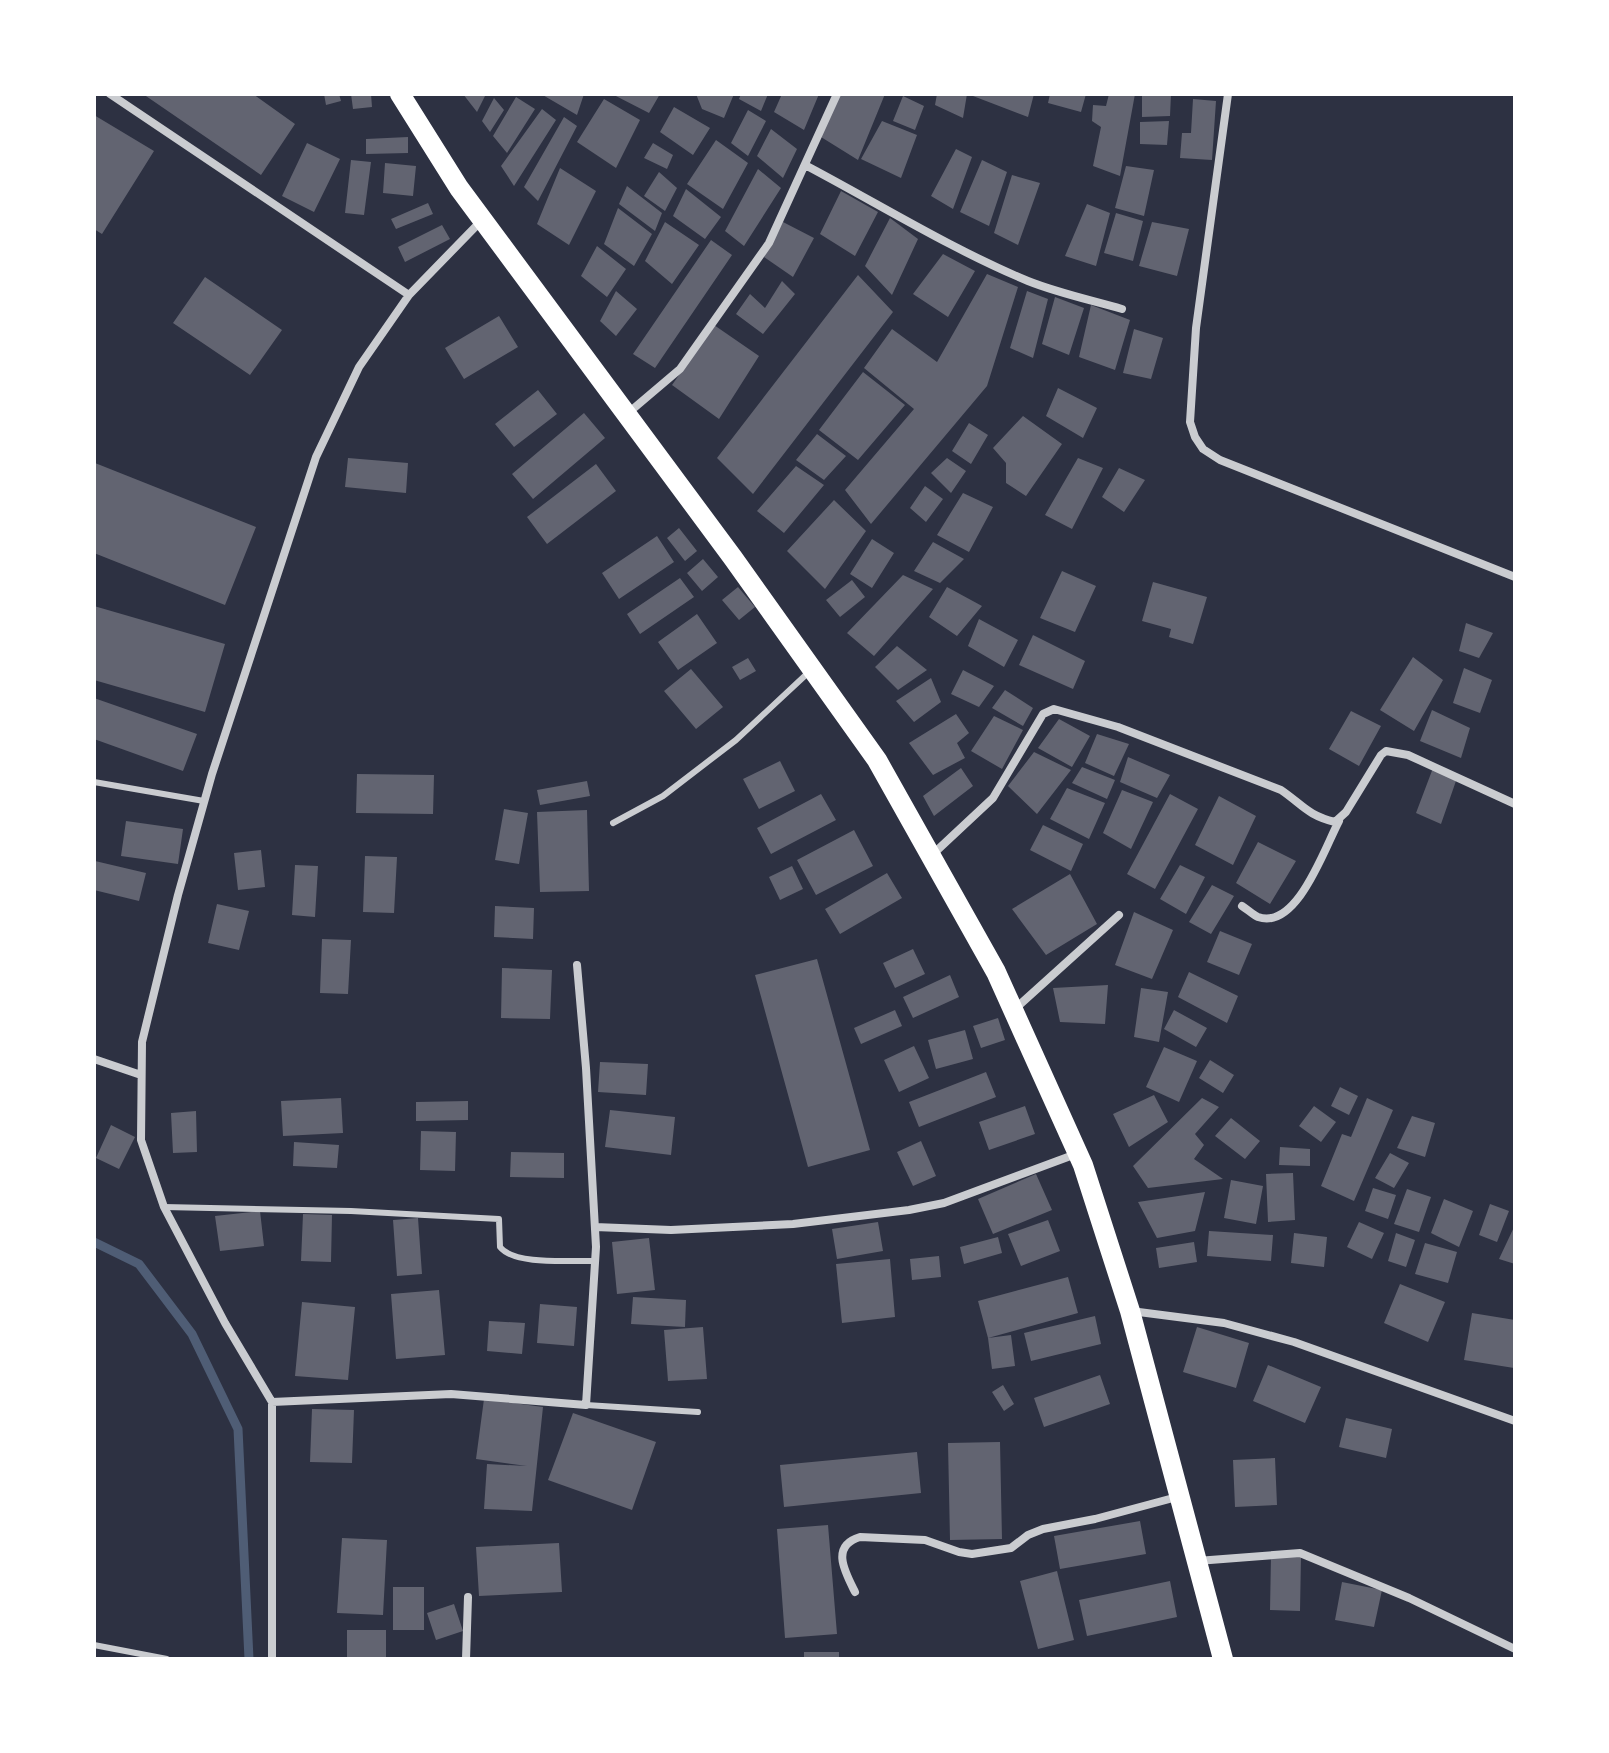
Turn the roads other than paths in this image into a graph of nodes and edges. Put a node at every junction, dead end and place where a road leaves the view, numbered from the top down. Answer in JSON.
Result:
{"nodes":[{"id":1,"x":110,"y":94,"type":"edge"},
{"id":2,"x":400,"y":94,"type":"edge"},
{"id":3,"x":837,"y":94,"type":"edge"},
{"id":4,"x":1228,"y":94,"type":"edge"},
{"id":5,"x":805,"y":165,"type":"junction"},
{"id":6,"x":482,"y":220,"type":"junction"},
{"id":7,"x":409,"y":295,"type":"junction"},
{"id":8,"x":1122,"y":309,"type":"dead end"},
{"id":9,"x":627,"y":414,"type":"junction"},
{"id":10,"x":1515,"y":577,"type":"edge"},
{"id":11,"x":812,"y":669,"type":"junction"},
{"id":12,"x":94,"y":782,"type":"edge"},
{"id":13,"x":204,"y":801,"type":"junction"},
{"id":14,"x":1515,"y":804,"type":"edge"},
{"id":15,"x":1339,"y":819,"type":"junction"},
{"id":16,"x":613,"y":823,"type":"dead end"},
{"id":17,"x":931,"y":856,"type":"junction"},
{"id":18,"x":1242,"y":906,"type":"dead end"},
{"id":19,"x":1119,"y":915,"type":"dead end"},
{"id":20,"x":577,"y":965,"type":"dead end"},
{"id":21,"x":1013,"y":1010,"type":"junction"},
{"id":22,"x":94,"y":1059,"type":"edge"},
{"id":23,"x":141,"y":1075,"type":"junction"},
{"id":24,"x":1078,"y":1153,"type":"junction"},
{"id":25,"x":164,"y":1207,"type":"junction"},
{"id":26,"x":595,"y":1227,"type":"junction"},
{"id":27,"x":596,"y":1261,"type":"junction"},
{"id":28,"x":1130,"y":1311,"type":"junction"},
{"id":29,"x":272,"y":1402,"type":"junction"},
{"id":30,"x":586,"y":1405,"type":"junction"},
{"id":31,"x":698,"y":1412,"type":"dead end"},
{"id":32,"x":1515,"y":1421,"type":"edge"},
{"id":33,"x":1179,"y":1496,"type":"junction"},
{"id":34,"x":1195,"y":1561,"type":"junction"},
{"id":35,"x":855,"y":1592,"type":"dead end"},
{"id":36,"x":468,"y":1597,"type":"dead end"},
{"id":37,"x":94,"y":1645,"type":"edge"},
{"id":38,"x":1515,"y":1649,"type":"edge"},
{"id":39,"x":167,"y":1659,"type":"edge"},
{"id":40,"x":272,"y":1659,"type":"edge"},
{"id":41,"x":466,"y":1659,"type":"edge"},
{"id":42,"x":1223,"y":1659,"type":"edge"}],
"edges":[{"from":1,"to":7,"type":"street"},
{"from":2,"to":6,"type":"main road"},
{"from":3,"to":5,"type":"street"},
{"from":4,"to":10,"type":"street"},
{"from":5,"to":8,"type":"street"},
{"from":5,"to":9,"type":"street"},
{"from":6,"to":7,"type":"street"},
{"from":6,"to":9,"type":"main road"},
{"from":7,"to":13,"type":"street"},
{"from":9,"to":11,"type":"main road"},
{"from":11,"to":16,"type":"lane"},
{"from":11,"to":17,"type":"main road"},
{"from":12,"to":13,"type":"lane"},
{"from":13,"to":23,"type":"street"},
{"from":14,"to":15,"type":"street"},
{"from":15,"to":17,"type":"street"},
{"from":15,"to":18,"type":"street"},
{"from":17,"to":21,"type":"main road"},
{"from":19,"to":21,"type":"street"},
{"from":20,"to":26,"type":"street"},
{"from":21,"to":24,"type":"main road"},
{"from":22,"to":23,"type":"street"},
{"from":23,"to":25,"type":"street"},
{"from":24,"to":26,"type":"street"},
{"from":24,"to":28,"type":"main road"},
{"from":25,"to":27,"type":"lane"},
{"from":25,"to":29,"type":"street"},
{"from":26,"to":27,"type":"street"},
{"from":27,"to":30,"type":"street"},
{"from":28,"to":32,"type":"street"},
{"from":28,"to":33,"type":"main road"},
{"from":29,"to":30,"type":"street"},
{"from":29,"to":40,"type":"street"},
{"from":30,"to":31,"type":"lane"},
{"from":33,"to":34,"type":"main road"},
{"from":33,"to":35,"type":"street"},
{"from":34,"to":38,"type":"street"},
{"from":34,"to":42,"type":"main road"},
{"from":36,"to":41,"type":"street"},
{"from":37,"to":39,"type":"lane"}]}
